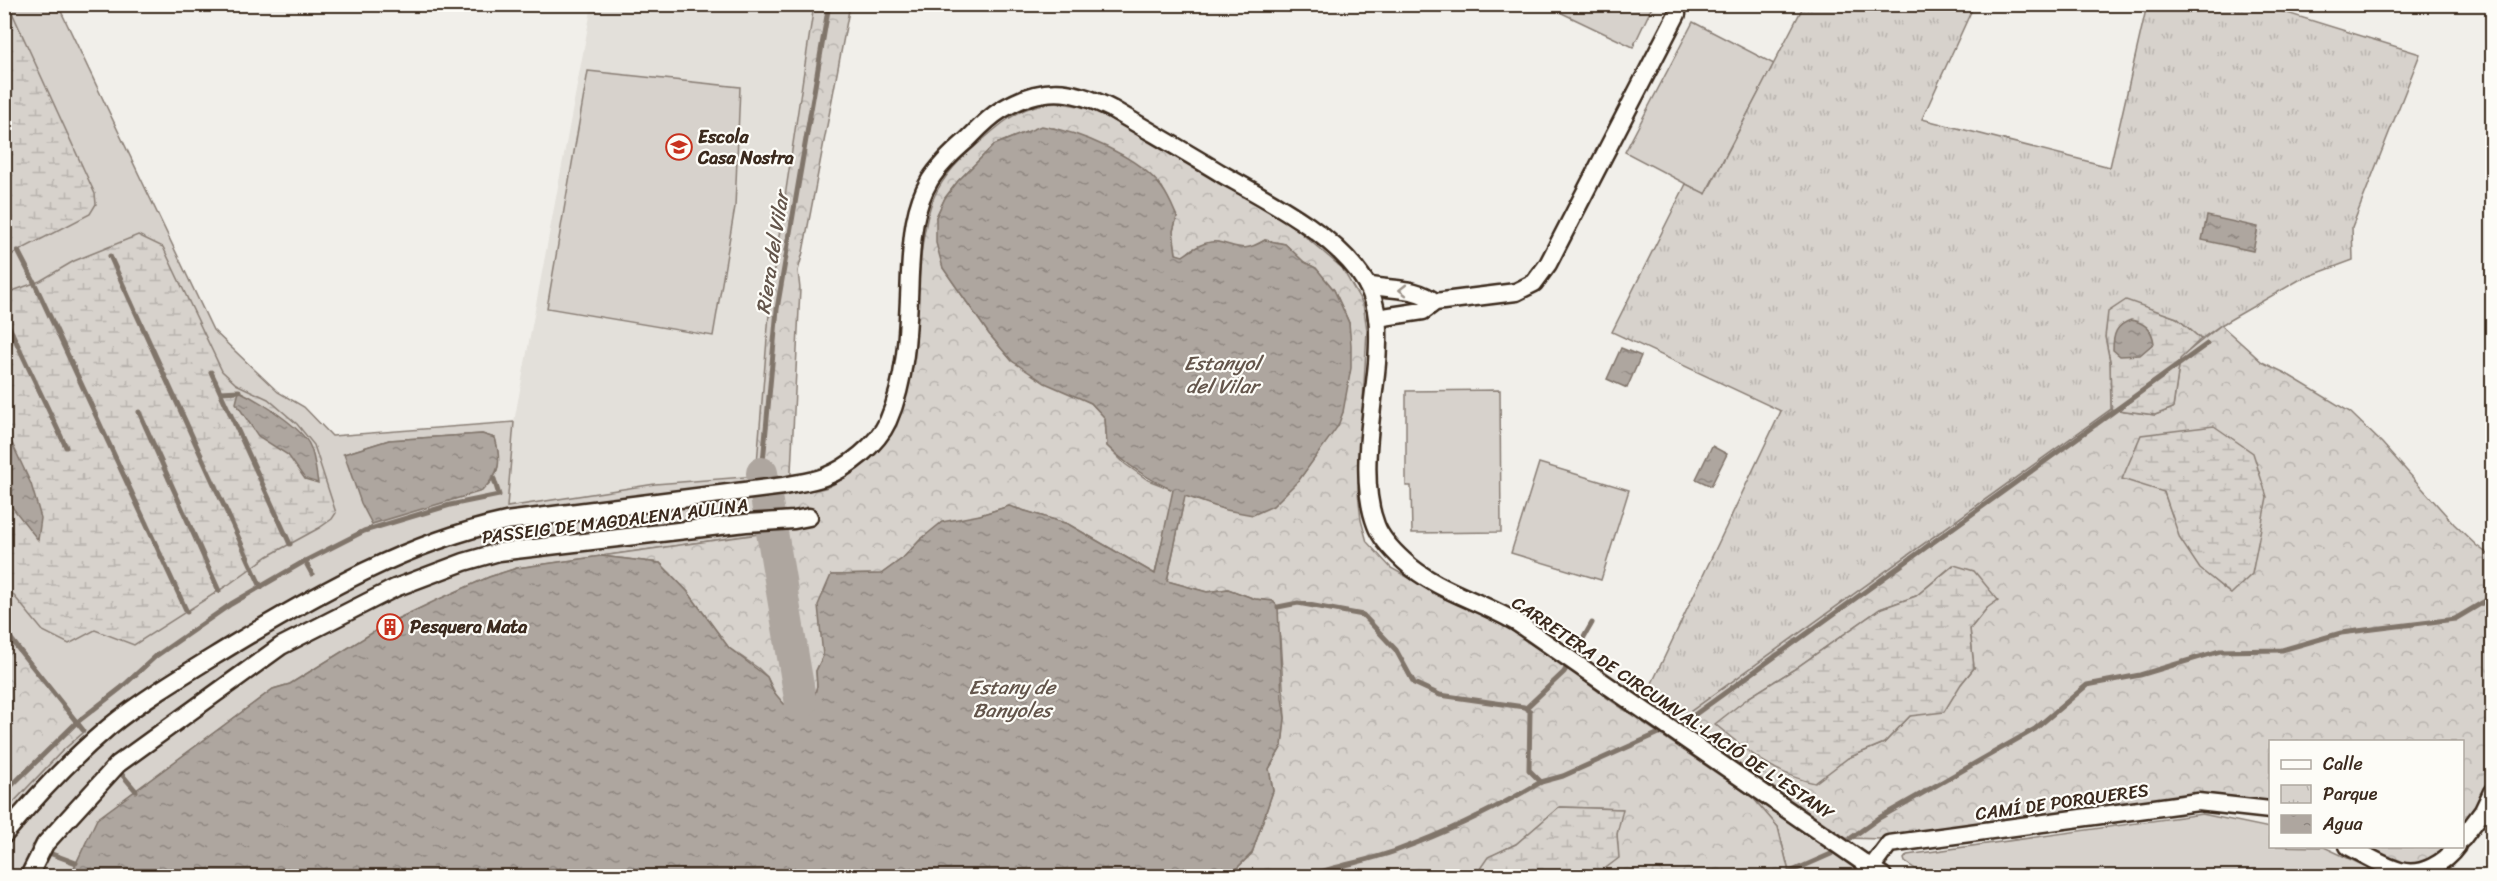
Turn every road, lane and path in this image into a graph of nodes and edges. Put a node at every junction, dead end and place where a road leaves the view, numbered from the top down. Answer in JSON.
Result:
{"nodes":[{"id":1,"x":1677,"y":14,"type":"dead end"},
{"id":2,"x":1368,"y":285,"type":"junction"},
{"id":3,"x":1435,"y":302,"type":"junction"},
{"id":4,"x":1377,"y":318,"type":"junction"},
{"id":5,"x":809,"y":517,"type":"dead end"},
{"id":6,"x":2493,"y":792,"type":"edge"},
{"id":7,"x":2269,"y":810,"type":"edge"},
{"id":8,"x":4,"y":835,"type":"edge"},
{"id":9,"x":2464,"y":838,"type":"edge"},
{"id":10,"x":2352,"y":848,"type":"edge"},
{"id":11,"x":2456,"y":848,"type":"edge"},
{"id":12,"x":33,"y":870,"type":"edge"},
{"id":13,"x":1877,"y":872,"type":"edge"}],
"edges":[{"from":1,"to":3,"type":"street"},
{"from":3,"to":2,"type":"street","one_way":true},
{"from":2,"to":4,"type":"street","name":"CARRETERA DE CIRCUMVAL·LACIÓ DE L'ESTANY"},
{"from":2,"to":8,"type":"street","name":"PASSEIG DE MAGDALENA AULINA"},
{"from":3,"to":4,"type":"street"},
{"from":4,"to":13,"type":"street","name":"CARRETERA DE CIRCUMVAL·LACIÓ DE L'ESTANY"},
{"from":5,"to":12,"type":"street","name":"PASSEIG DE MAGDALENA AULINA"},
{"from":6,"to":9,"type":"street"},
{"from":7,"to":13,"type":"street","name":"CAMÍ DE PORQUERES"},
{"from":10,"to":11,"type":"street"}]}
